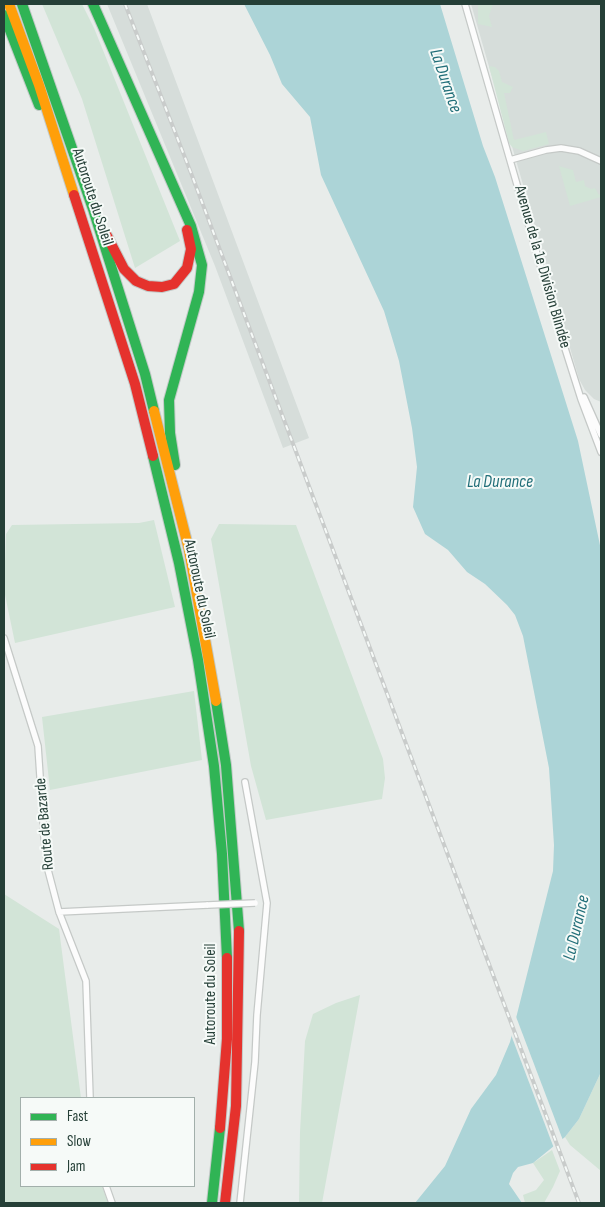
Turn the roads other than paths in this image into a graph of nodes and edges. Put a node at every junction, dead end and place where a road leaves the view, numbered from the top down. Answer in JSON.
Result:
{"nodes":[{"id":1,"x":9,"y":4,"type":"edge"},
{"id":2,"x":22,"y":4,"type":"edge"},
{"id":3,"x":88,"y":4,"type":"edge"},
{"id":4,"x":93,"y":4,"type":"edge"},
{"id":5,"x":465,"y":4,"type":"edge"},
{"id":6,"x":4,"y":15,"type":"edge"},
{"id":7,"x":510,"y":160,"type":"junction"},
{"id":8,"x":601,"y":160,"type":"edge"},
{"id":9,"x":93,"y":209,"type":"junction"},
{"id":10,"x":87,"y":229,"type":"junction"},
{"id":11,"x":574,"y":375,"type":"junction"},
{"id":12,"x":599,"y":433,"type":"edge"},
{"id":13,"x":601,"y":452,"type":"edge"},
{"id":14,"x":189,"y":550,"type":"junction"},
{"id":15,"x":4,"y":638,"type":"edge"},
{"id":16,"x":245,"y":782,"type":"dead end"},
{"id":17,"x":267,"y":903,"type":"junction"},
{"id":18,"x":59,"y":912,"type":"junction"},
{"id":19,"x":90,"y":1097,"type":"edge"},
{"id":20,"x":106,"y":1187,"type":"edge"},
{"id":21,"x":112,"y":1203,"type":"edge"},
{"id":22,"x":212,"y":1203,"type":"edge"},
{"id":23,"x":225,"y":1203,"type":"edge"},
{"id":24,"x":240,"y":1203,"type":"edge"}],
"edges":[{"from":1,"to":10,"type":"highway","name":"Autoroute du Soleil"},
{"from":2,"to":9,"type":"highway","name":"Autoroute du Soleil"},
{"from":3,"to":9,"type":"highway"},
{"from":4,"to":14,"type":"highway"},
{"from":5,"to":7,"type":"street","name":"Avenue de la 1e Division Blindée"},
{"from":6,"to":10,"type":"highway"},
{"from":7,"to":8,"type":"street"},
{"from":7,"to":11,"type":"street","name":"Avenue de la 1e Division Blindée"},
{"from":9,"to":14,"type":"highway","name":"Autoroute du Soleil"},
{"from":10,"to":22,"type":"highway","name":"Autoroute du Soleil"},
{"from":11,"to":12,"type":"street"},
{"from":11,"to":12,"type":"street"},
{"from":12,"to":13,"type":"street"},
{"from":14,"to":23,"type":"highway","name":"Autoroute du Soleil"},
{"from":15,"to":18,"type":"street","name":"Route de Bazarde"},
{"from":16,"to":17,"type":"street"},
{"from":17,"to":18,"type":"street","bridge":true},
{"from":17,"to":24,"type":"street"},
{"from":18,"to":19,"type":"street","name":"Route de Bazarde"},
{"from":20,"to":21,"type":"street"}]}
